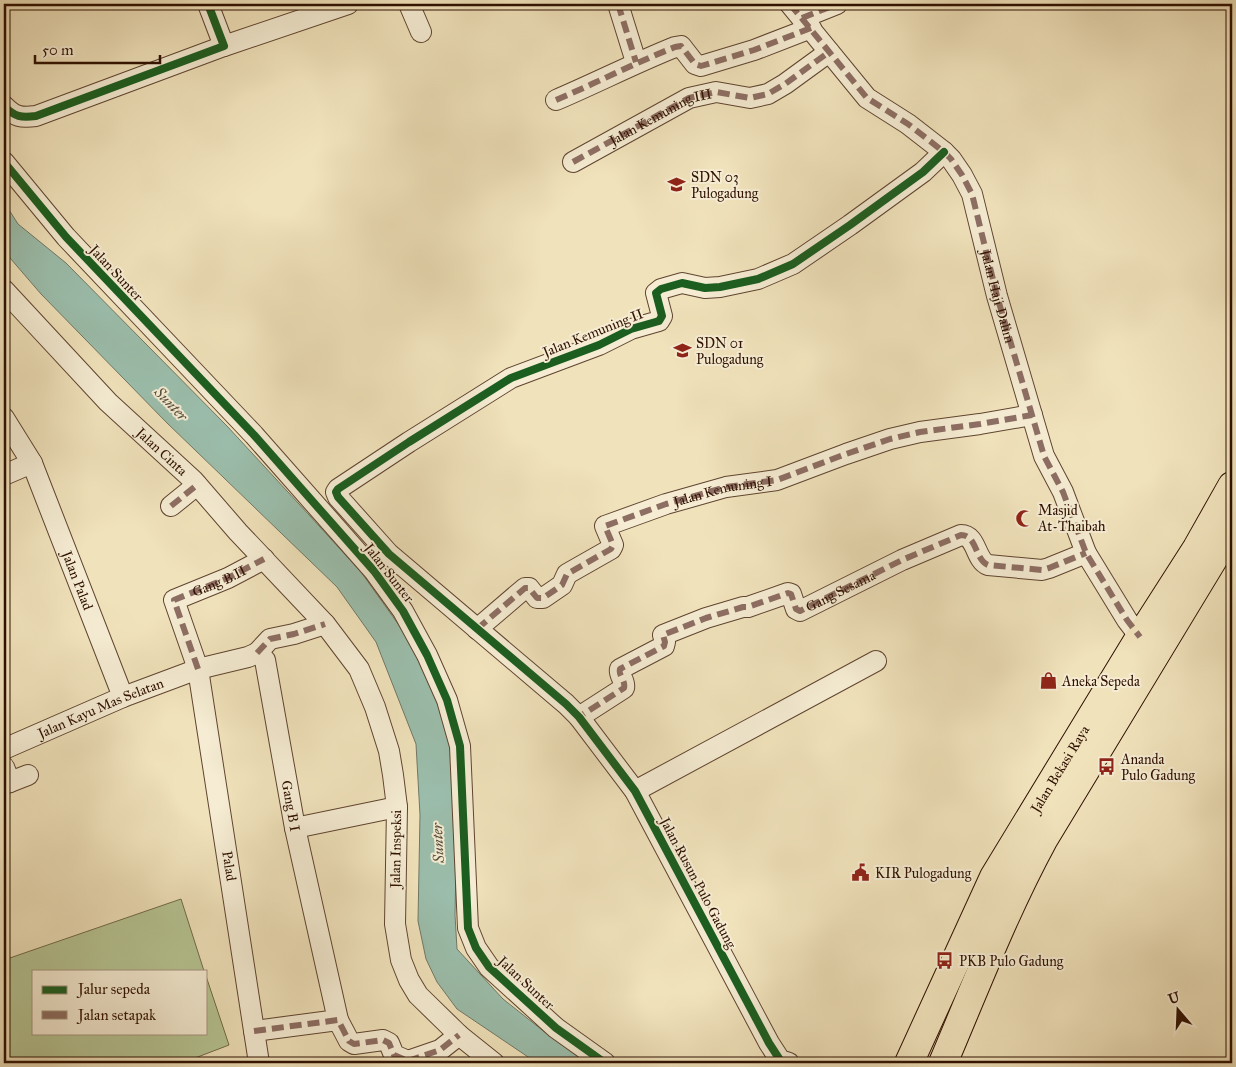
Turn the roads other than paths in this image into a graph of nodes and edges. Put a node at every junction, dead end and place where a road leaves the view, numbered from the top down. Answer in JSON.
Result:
{"nodes":[{"id":1,"x":208,"y":4,"type":"edge"},
{"id":2,"x":348,"y":4,"type":"edge"},
{"id":3,"x":409,"y":4,"type":"edge"},
{"id":4,"x":618,"y":4,"type":"edge"},
{"id":5,"x":837,"y":4,"type":"edge"},
{"id":6,"x":801,"y":17,"type":"edge"},
{"id":7,"x":421,"y":32,"type":"dead end"},
{"id":8,"x":224,"y":46,"type":"junction"},
{"id":9,"x":829,"y":52,"type":"junction"},
{"id":10,"x":636,"y":62,"type":"junction"},
{"id":11,"x":556,"y":100,"type":"dead end"},
{"id":12,"x":4,"y":106,"type":"edge"},
{"id":13,"x":944,"y":152,"type":"junction"},
{"id":14,"x":4,"y":162,"type":"edge"},
{"id":15,"x":573,"y":162,"type":"dead end"},
{"id":16,"x":4,"y":290,"type":"edge"},
{"id":17,"x":1032,"y":415,"type":"junction"},
{"id":18,"x":4,"y":418,"type":"edge"},
{"id":19,"x":32,"y":463,"type":"junction"},
{"id":20,"x":4,"y":475,"type":"edge"},
{"id":21,"x":197,"y":485,"type":"junction"},
{"id":22,"x":1232,"y":486,"type":"edge"},
{"id":23,"x":338,"y":497,"type":"joint"},
{"id":24,"x":171,"y":506,"type":"dead end"},
{"id":25,"x":1232,"y":528,"type":"edge"},
{"id":26,"x":1086,"y":553,"type":"junction"},
{"id":27,"x":264,"y":559,"type":"junction"},
{"id":28,"x":174,"y":600,"type":"joint"},
{"id":29,"x":321,"y":620,"type":"junction"},
{"id":30,"x":477,"y":629,"type":"junction"},
{"id":31,"x":1140,"y":637,"type":"junction"},
{"id":32,"x":257,"y":652,"type":"junction"},
{"id":33,"x":876,"y":661,"type":"dead end"},
{"id":34,"x":198,"y":669,"type":"junction"},
{"id":35,"x":123,"y":697,"type":"junction"},
{"id":36,"x":578,"y":717,"type":"junction"},
{"id":37,"x":4,"y":749,"type":"edge"},
{"id":38,"x":635,"y":790,"type":"junction"},
{"id":39,"x":397,"y":807,"type":"junction"},
{"id":40,"x":295,"y":828,"type":"junction"},
{"id":41,"x":338,"y":1020,"type":"junction"},
{"id":42,"x":254,"y":1031,"type":"junction"},
{"id":43,"x":459,"y":1035,"type":"junction"},
{"id":44,"x":408,"y":1062,"type":"edge"},
{"id":45,"x":260,"y":1063,"type":"edge"},
{"id":46,"x":494,"y":1063,"type":"edge"},
{"id":47,"x":604,"y":1063,"type":"edge"},
{"id":48,"x":788,"y":1063,"type":"edge"},
{"id":49,"x":909,"y":1063,"type":"edge"},
{"id":50,"x":943,"y":1063,"type":"edge"}],
"edges":[{"from":1,"to":8,"type":"street"},
{"from":2,"to":8,"type":"street"},
{"from":3,"to":7,"type":"street"},
{"from":4,"to":10,"type":"street"},
{"from":5,"to":6,"type":"street"},
{"from":6,"to":9,"type":"street","name":"Jalan Haji Dalim"},
{"from":6,"to":10,"type":"street"},
{"from":8,"to":12,"type":"street"},
{"from":9,"to":13,"type":"street","name":"Jalan Haji Dalim"},
{"from":9,"to":15,"type":"street","name":"Jalan Kemuning III"},
{"from":10,"to":11,"type":"street"},
{"from":13,"to":17,"type":"street","name":"Jalan Haji Dalim"},
{"from":13,"to":23,"type":"street","name":"Jalan Kemuning II"},
{"from":14,"to":47,"type":"street","name":"Jalan Sunter"},
{"from":16,"to":21,"type":"street","name":"Jalan Cinta"},
{"from":17,"to":26,"type":"street","name":"Jalan Haji Dalim"},
{"from":17,"to":30,"type":"street","name":"Jalan Kemuning I"},
{"from":18,"to":19,"type":"street","name":"Jalan Palad"},
{"from":19,"to":20,"type":"street"},
{"from":19,"to":35,"type":"street","name":"Jalan Palad"},
{"from":21,"to":24,"type":"street"},
{"from":21,"to":27,"type":"street","name":"Jalan Cinta"},
{"from":22,"to":31,"type":"main road","name":"Jalan Bekasi Raya"},
{"from":23,"to":30,"type":"street","name":"Jalan Rusun Pulo Gadung"},
{"from":25,"to":50,"type":"main road","name":"Jalan Bekasi Raya"},
{"from":26,"to":31,"type":"street","name":"Jalan Haji Dalim"},
{"from":26,"to":36,"type":"street","name":"Gang Sesama"},
{"from":27,"to":28,"type":"street","name":"Gang B.II"},
{"from":27,"to":29,"type":"street","name":"Jalan Cinta"},
{"from":28,"to":34,"type":"street","name":"Palad"},
{"from":29,"to":32,"type":"street"},
{"from":29,"to":39,"type":"street","name":"Jalan Inspeksi"},
{"from":30,"to":36,"type":"street","name":"Jalan Rusun Pulo Gadung"},
{"from":31,"to":49,"type":"main road","name":"Jalan Bekasi Raya"},
{"from":32,"to":34,"type":"street"},
{"from":32,"to":40,"type":"street","name":"Gang B I"},
{"from":33,"to":38,"type":"street"},
{"from":34,"to":35,"type":"street","name":"Jalan Kayu Mas Selatan"},
{"from":34,"to":42,"type":"street","name":"Palad"},
{"from":35,"to":37,"type":"street","name":"Jalan Kayu Mas Selatan"},
{"from":36,"to":38,"type":"street","name":"Jalan Rusun Pulo Gadung"},
{"from":38,"to":48,"type":"street","name":"Jalan Rusun Pulo Gadung"},
{"from":39,"to":40,"type":"street"},
{"from":39,"to":43,"type":"street","name":"Jalan Inspeksi"},
{"from":40,"to":41,"type":"street","name":"Gang B I"},
{"from":41,"to":42,"type":"street"},
{"from":41,"to":44,"type":"street","name":"Gang B I"},
{"from":42,"to":45,"type":"street","name":"Palad"},
{"from":43,"to":44,"type":"street"},
{"from":43,"to":46,"type":"street","name":"Jalan Inspeksi"}]}
